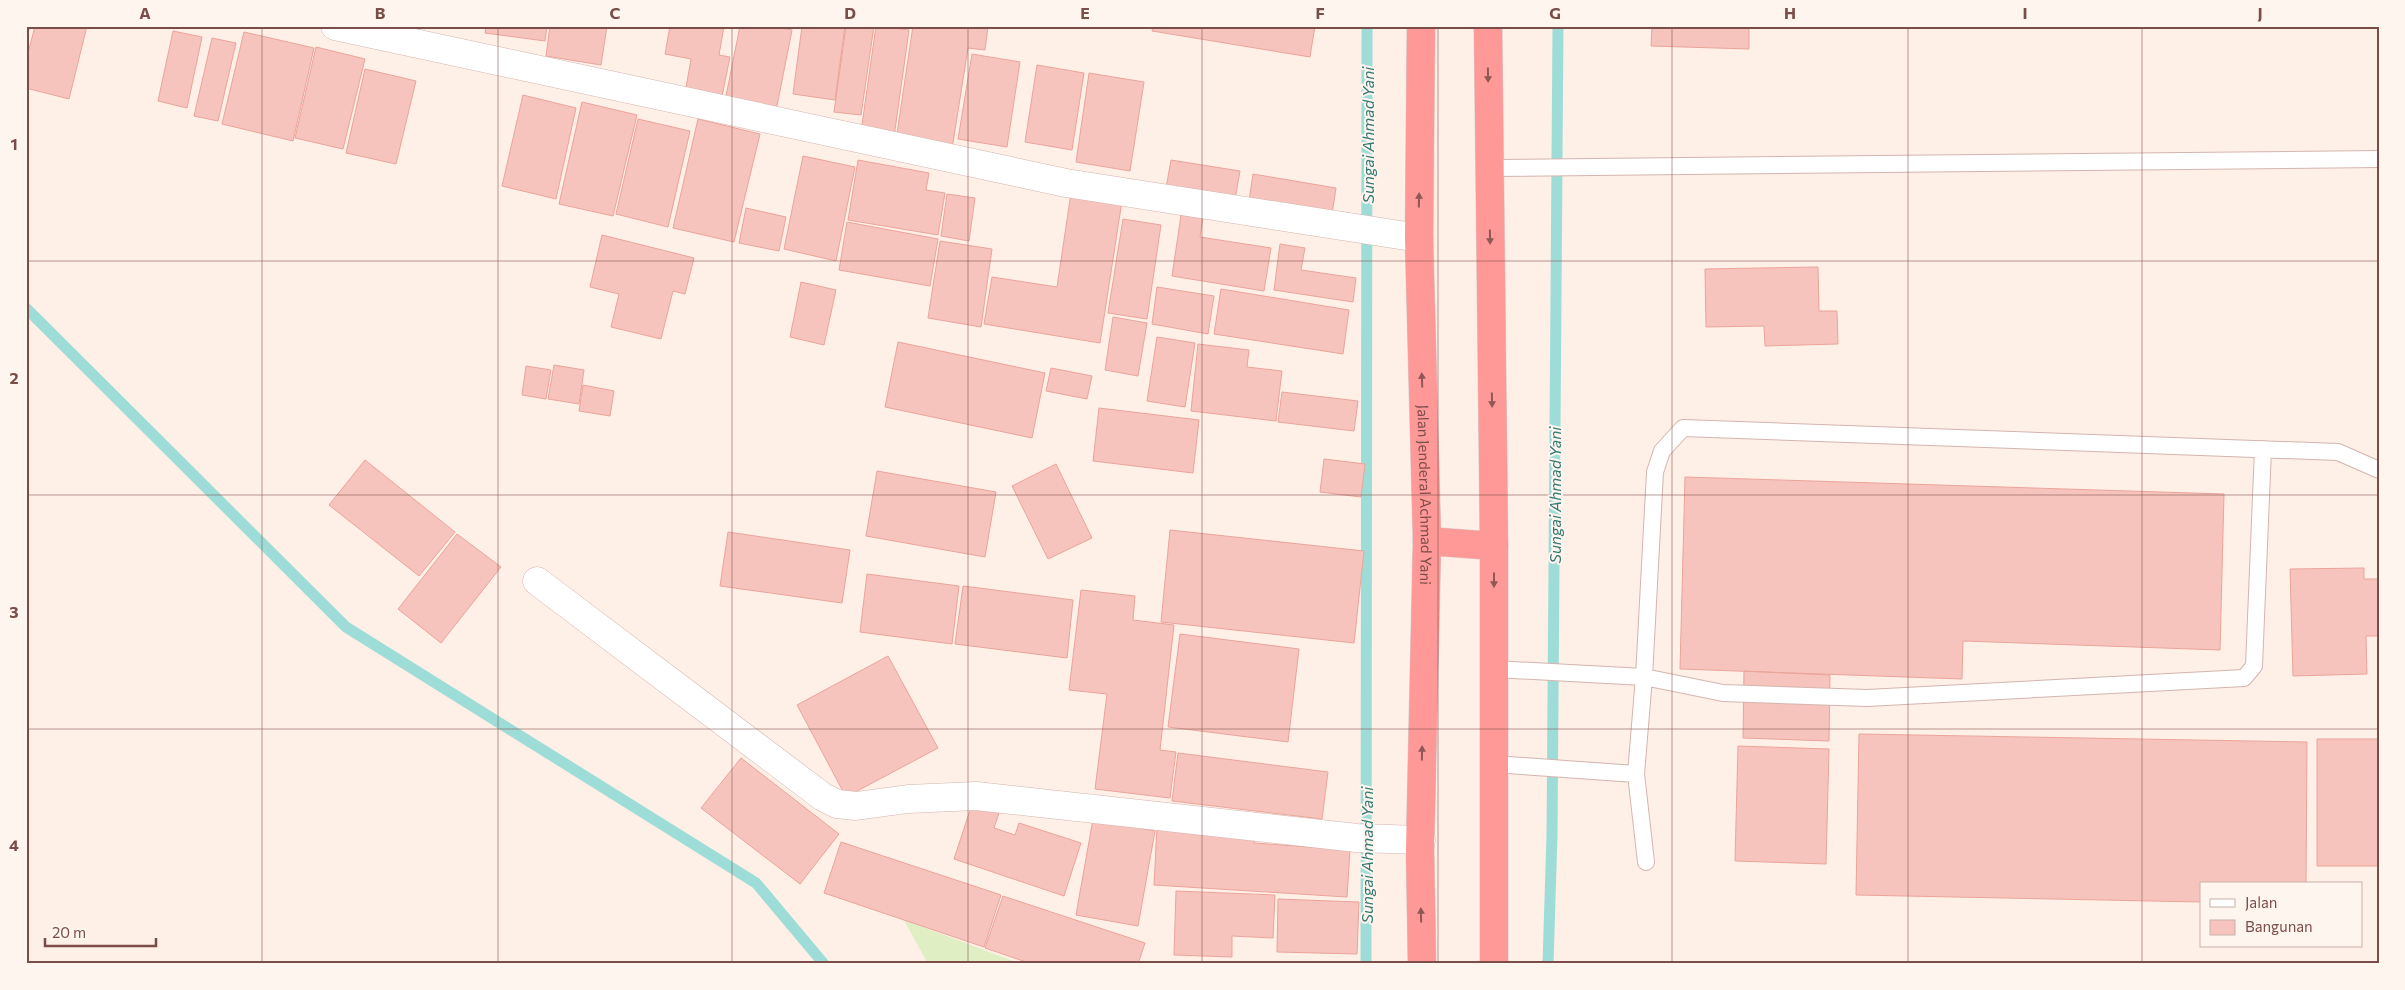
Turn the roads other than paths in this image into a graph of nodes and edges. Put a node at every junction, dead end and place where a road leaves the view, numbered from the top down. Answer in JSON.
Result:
{"nodes":[{"id":1,"x":335,"y":26,"type":"edge"},
{"id":2,"x":1421,"y":26,"type":"edge"},
{"id":3,"x":1488,"y":26,"type":"edge"},
{"id":4,"x":2379,"y":159,"type":"edge"},
{"id":5,"x":1490,"y":168,"type":"junction"},
{"id":6,"x":1419,"y":238,"type":"junction"},
{"id":7,"x":2263,"y":449,"type":"junction"},
{"id":8,"x":2379,"y":470,"type":"edge"},
{"id":9,"x":1427,"y":542,"type":"junction"},
{"id":10,"x":1494,"y":546,"type":"junction"},
{"id":11,"x":537,"y":581,"type":"dead end"},
{"id":12,"x":1494,"y":669,"type":"junction"},
{"id":13,"x":1644,"y":677,"type":"junction"},
{"id":14,"x":1494,"y":764,"type":"junction"},
{"id":15,"x":1636,"y":774,"type":"junction"},
{"id":16,"x":1420,"y":840,"type":"junction"},
{"id":17,"x":1646,"y":862,"type":"dead end"},
{"id":18,"x":1422,"y":964,"type":"edge"},
{"id":19,"x":1494,"y":964,"type":"edge"}],
"edges":[{"from":1,"to":6,"type":"street"},
{"from":6,"to":2,"type":"highway","name":"Jalan Jenderal Achmad Yani","one_way":true},
{"from":3,"to":5,"type":"highway","one_way":true},
{"from":4,"to":5,"type":"lane"},
{"from":5,"to":10,"type":"highway","one_way":true},
{"from":9,"to":6,"type":"highway","name":"Jalan Jenderal Achmad Yani","one_way":true},
{"from":7,"to":8,"type":"lane"},
{"from":7,"to":13,"type":"lane"},
{"from":7,"to":13,"type":"lane"},
{"from":9,"to":10,"type":"highway"},
{"from":16,"to":9,"type":"highway","name":"Jalan Jenderal Achmad Yani","one_way":true},
{"from":10,"to":12,"type":"highway","one_way":true},
{"from":11,"to":16,"type":"street"},
{"from":12,"to":13,"type":"lane"},
{"from":12,"to":14,"type":"highway"},
{"from":13,"to":15,"type":"lane"},
{"from":14,"to":15,"type":"lane"},
{"from":14,"to":19,"type":"highway"},
{"from":15,"to":17,"type":"lane"},
{"from":18,"to":16,"type":"highway","name":"Jalan Jenderal Achmad Yani","one_way":true}]}
